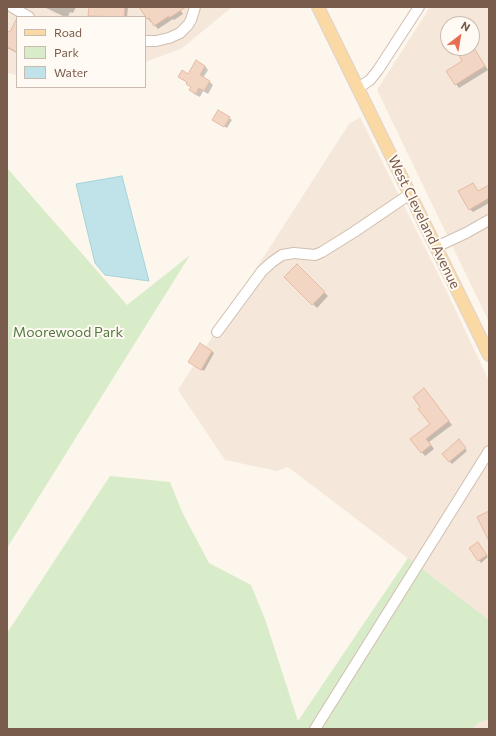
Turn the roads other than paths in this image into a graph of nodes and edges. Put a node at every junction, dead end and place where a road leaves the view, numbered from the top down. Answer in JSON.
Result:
{"nodes":[{"id":1,"x":12,"y":7,"type":"edge"},
{"id":2,"x":195,"y":7,"type":"edge"},
{"id":3,"x":318,"y":7,"type":"edge"},
{"id":4,"x":419,"y":7,"type":"edge"},
{"id":5,"x":27,"y":16,"type":"edge"},
{"id":6,"x":146,"y":41,"type":"edge"},
{"id":7,"x":358,"y":88,"type":"junction"},
{"id":8,"x":410,"y":194,"type":"junction"},
{"id":9,"x":489,"y":220,"type":"edge"},
{"id":10,"x":436,"y":247,"type":"junction"},
{"id":11,"x":217,"y":332,"type":"dead end"},
{"id":12,"x":489,"y":355,"type":"edge"},
{"id":13,"x":489,"y":451,"type":"edge"},
{"id":14,"x":315,"y":729,"type":"edge"}],
"edges":[{"from":1,"to":5,"type":"street"},
{"from":2,"to":6,"type":"street"},
{"from":3,"to":7,"type":"main road","name":"West Cleveland Avenue"},
{"from":4,"to":7,"type":"street"},
{"from":7,"to":8,"type":"main road","name":"West Cleveland Avenue"},
{"from":8,"to":10,"type":"main road","name":"West Cleveland Avenue"},
{"from":8,"to":11,"type":"street"},
{"from":9,"to":10,"type":"street"},
{"from":10,"to":12,"type":"main road","name":"West Cleveland Avenue"},
{"from":13,"to":14,"type":"street"}]}
